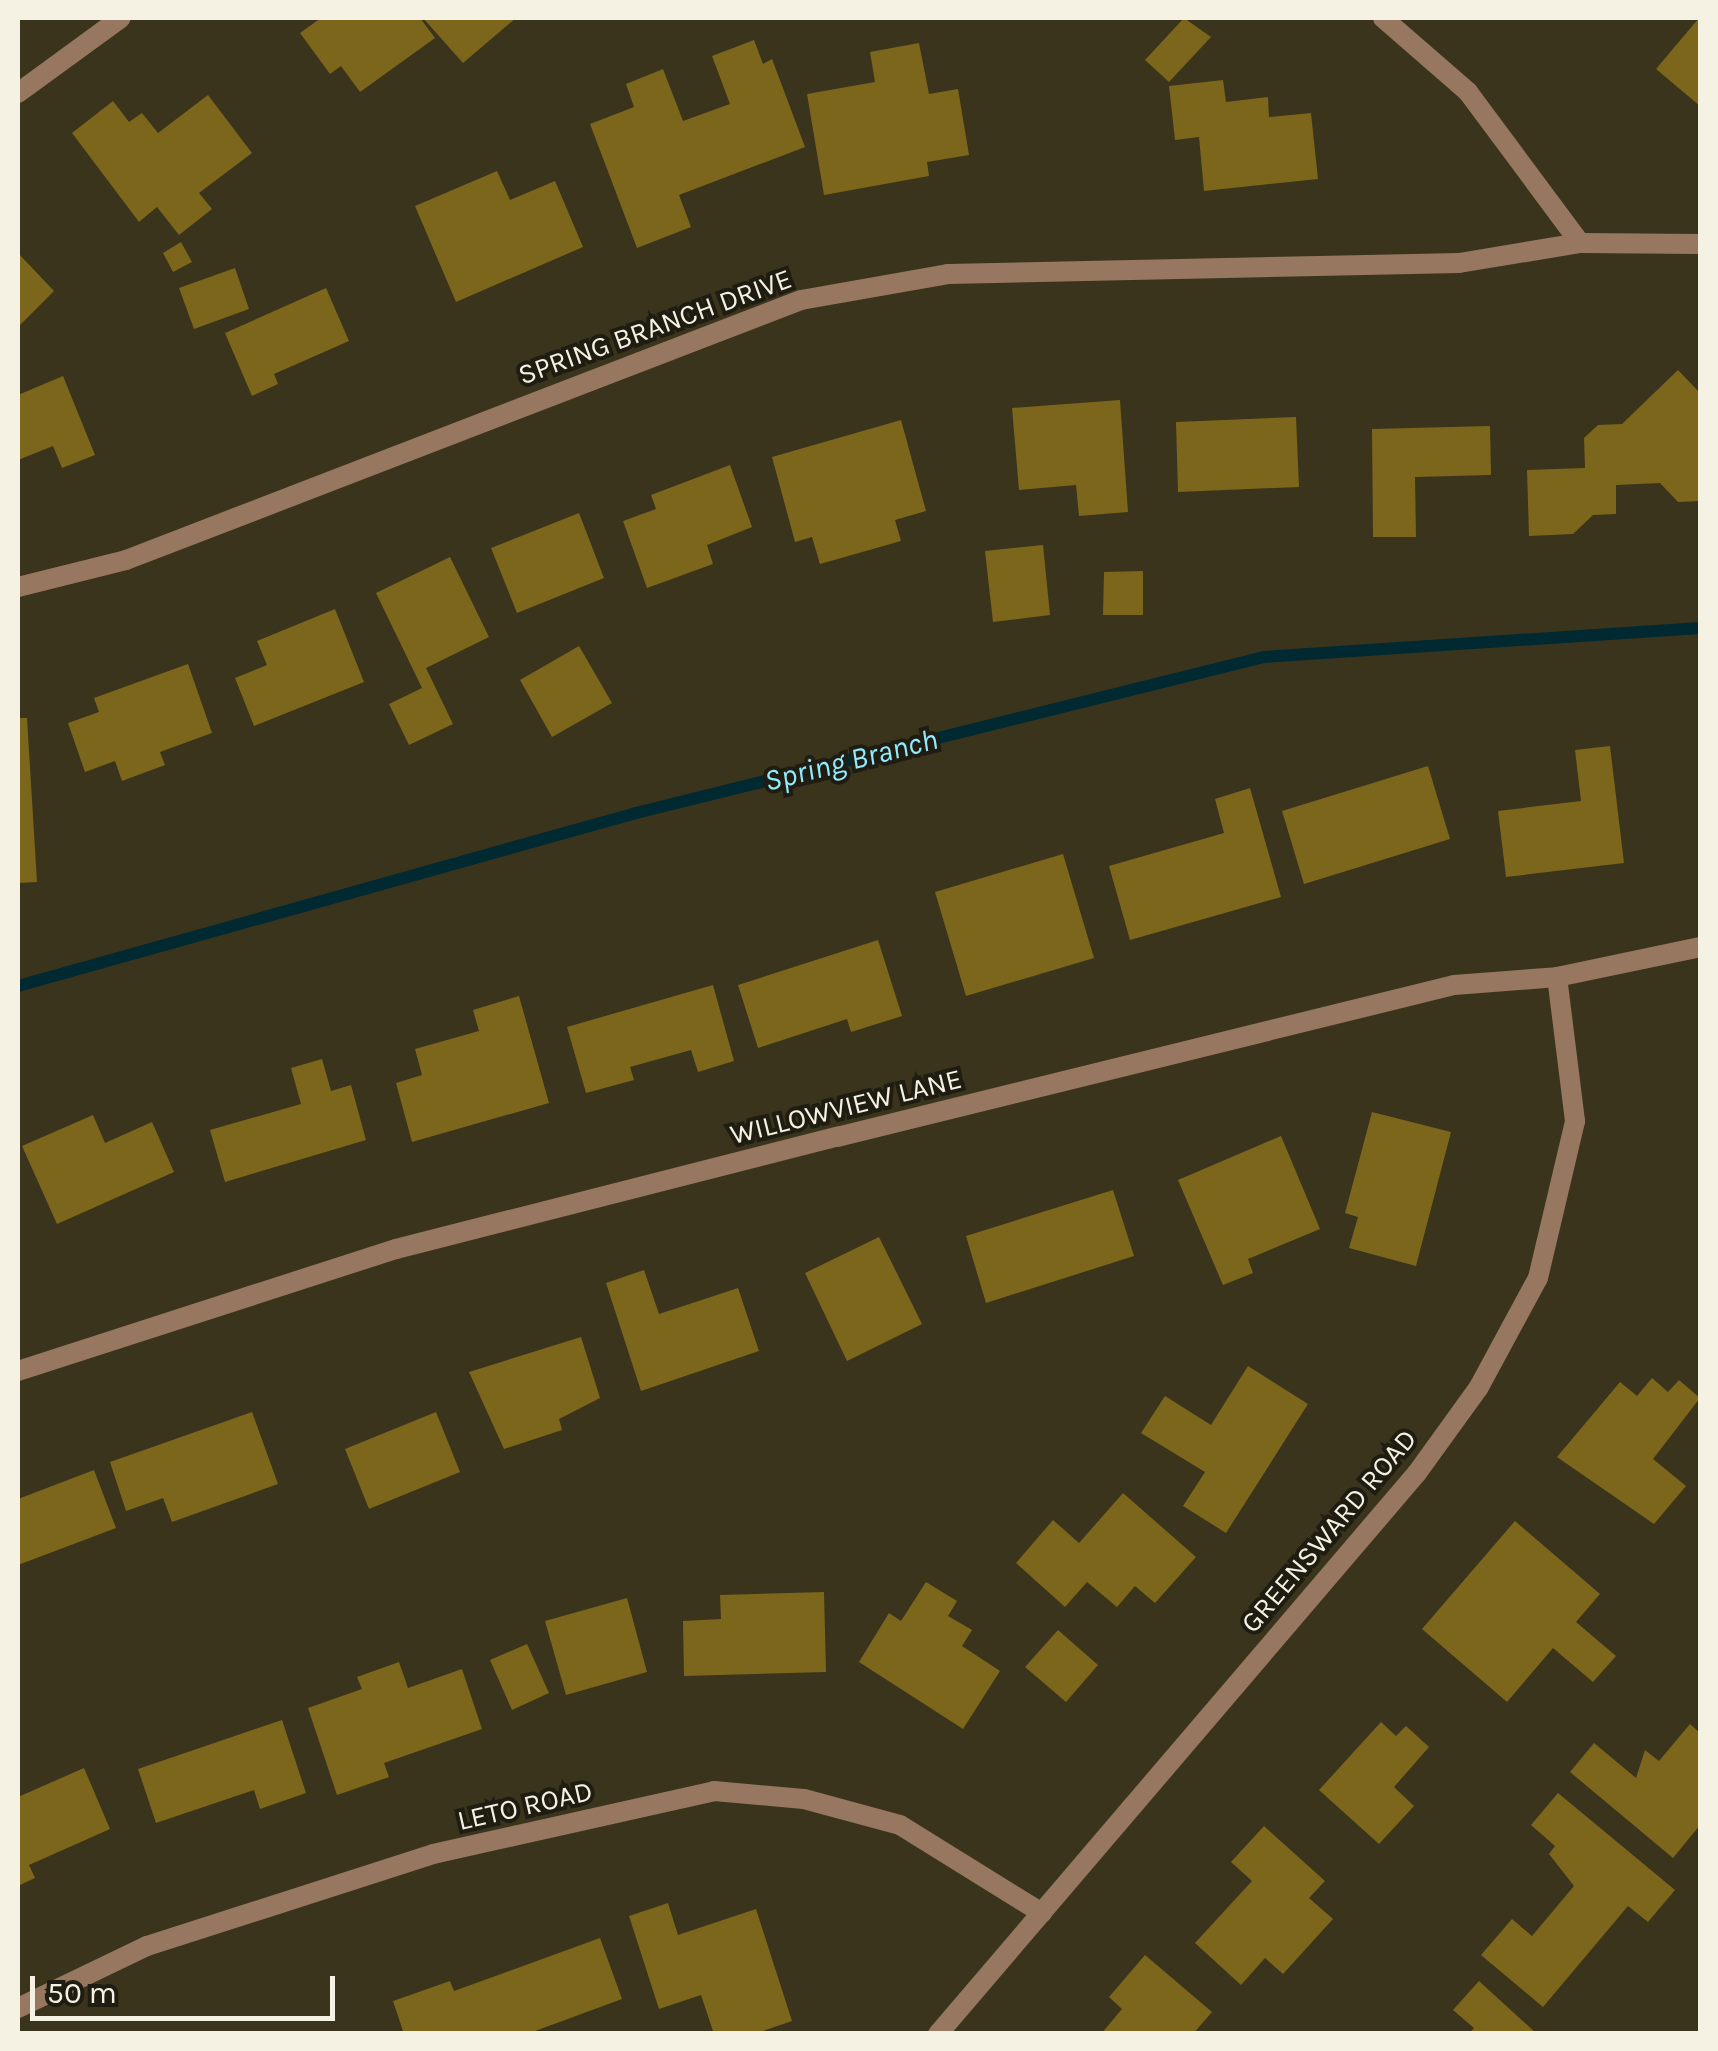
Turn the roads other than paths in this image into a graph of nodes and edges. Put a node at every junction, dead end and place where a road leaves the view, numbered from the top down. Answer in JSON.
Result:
{"nodes":[{"id":1,"x":122,"y":18,"type":"edge"},
{"id":2,"x":1382,"y":18,"type":"edge"},
{"id":3,"x":18,"y":94,"type":"edge"},
{"id":4,"x":1580,"y":243,"type":"junction"},
{"id":5,"x":1700,"y":244,"type":"edge"},
{"id":6,"x":18,"y":587,"type":"edge"},
{"id":7,"x":1700,"y":947,"type":"edge"},
{"id":8,"x":1557,"y":978,"type":"junction"},
{"id":9,"x":18,"y":1371,"type":"edge"},
{"id":10,"x":1042,"y":1913,"type":"junction"},
{"id":11,"x":18,"y":2008,"type":"edge"},
{"id":12,"x":938,"y":2034,"type":"edge"}],
"edges":[{"from":1,"to":3,"type":"street"},
{"from":2,"to":4,"type":"street"},
{"from":4,"to":5,"type":"street","name":"SPRING BRANCH DRIVE"},
{"from":4,"to":6,"type":"street","name":"SPRING BRANCH DRIVE"},
{"from":7,"to":8,"type":"street","name":"WILLOWVIEW LANE"},
{"from":8,"to":9,"type":"street","name":"WILLOWVIEW LANE"},
{"from":8,"to":10,"type":"street","name":"GREENSWARD ROAD"},
{"from":10,"to":11,"type":"street","name":"LETO ROAD"},
{"from":10,"to":12,"type":"street","name":"GREENSWARD ROAD"}]}
